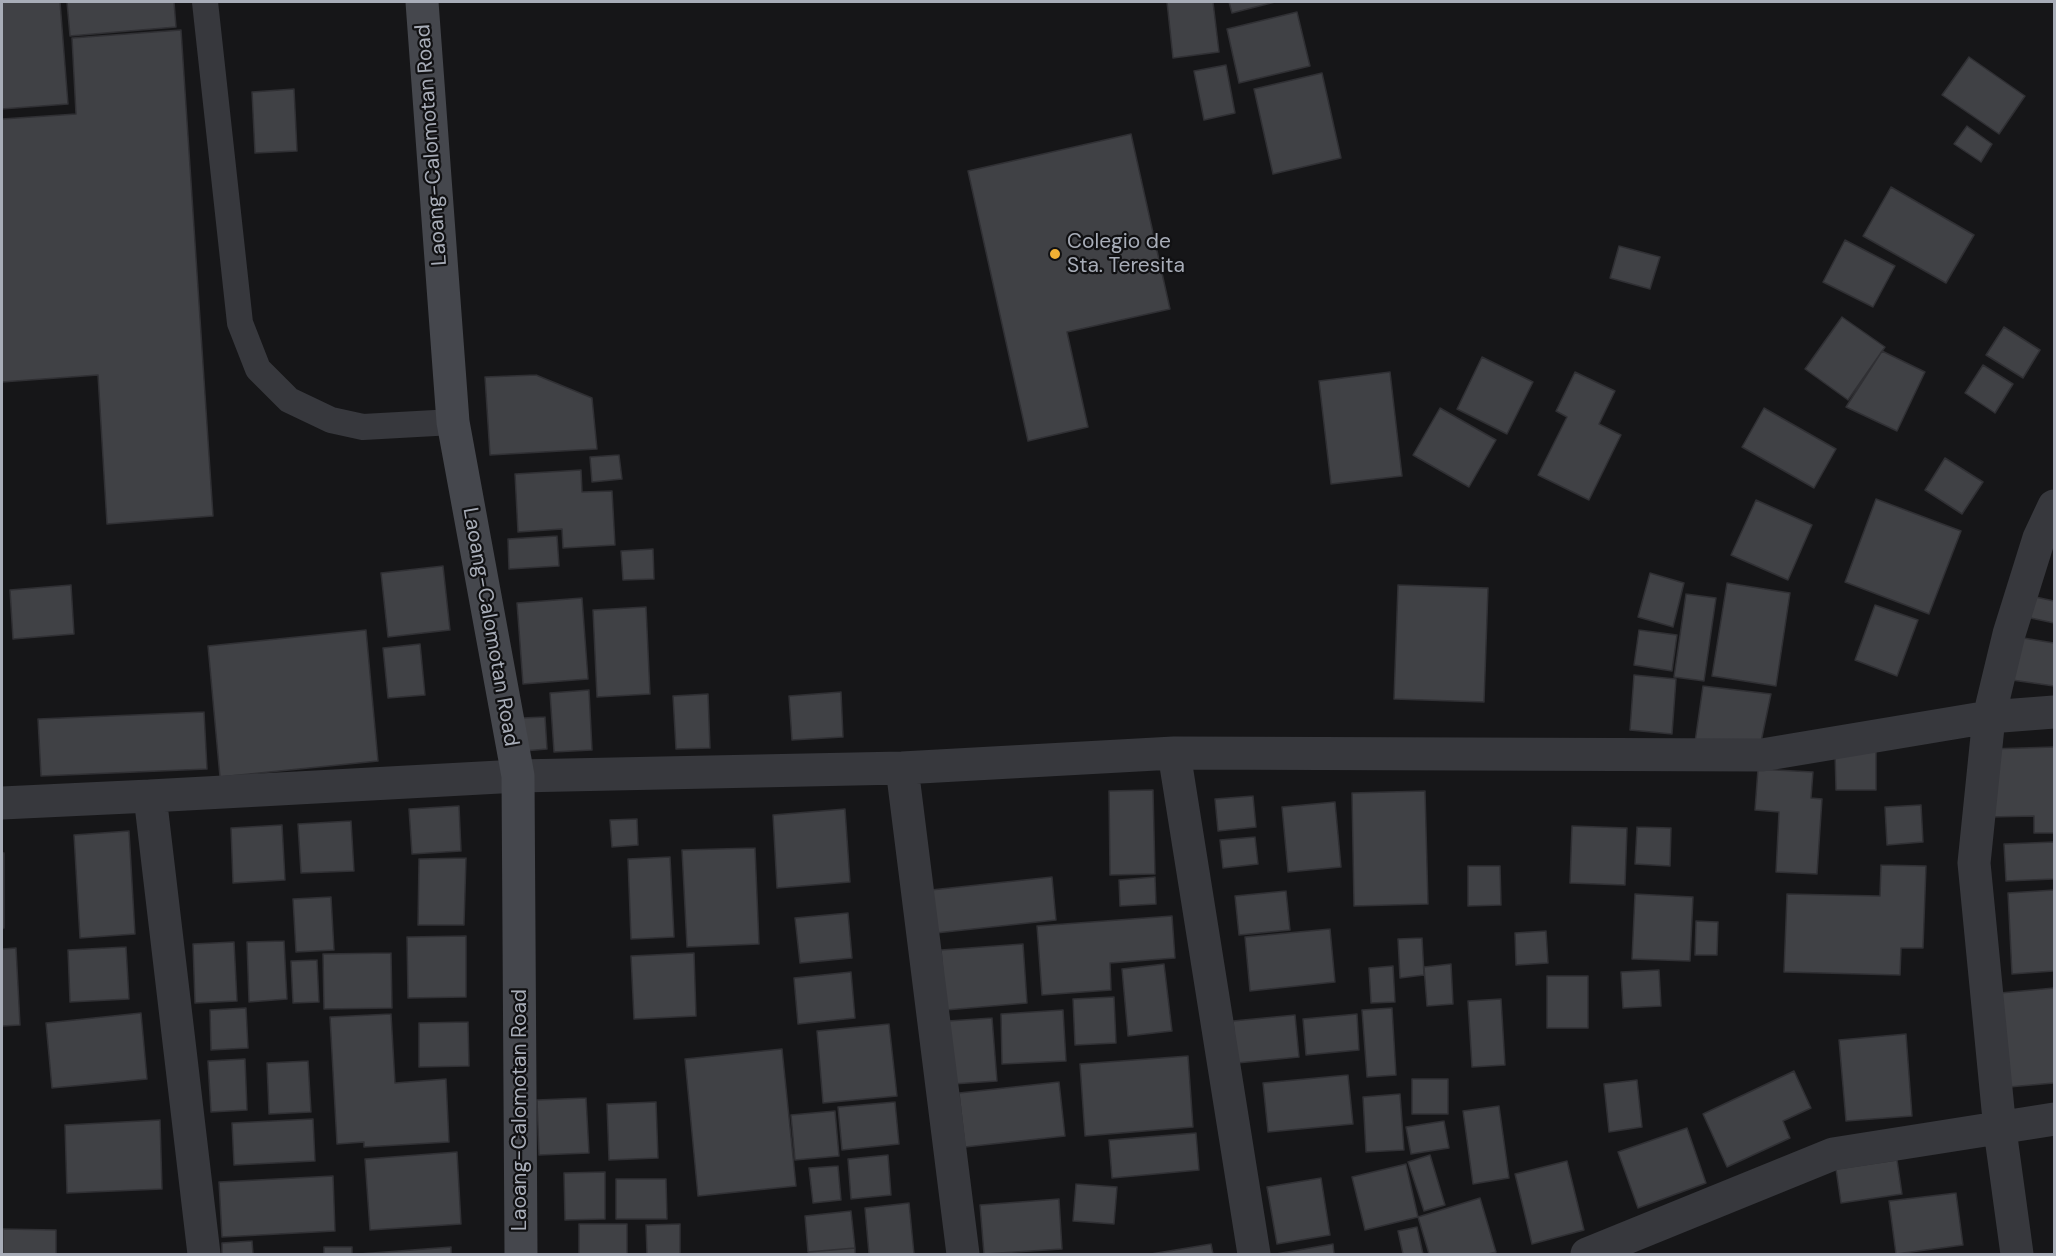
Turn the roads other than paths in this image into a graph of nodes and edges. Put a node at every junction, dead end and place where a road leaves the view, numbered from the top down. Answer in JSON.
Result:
{"nodes":[{"id":1,"x":205,"y":2,"type":"edge"},
{"id":2,"x":422,"y":2,"type":"edge"},
{"id":3,"x":453,"y":422,"type":"junction"},
{"id":4,"x":2055,"y":506,"type":"edge"},
{"id":5,"x":2055,"y":712,"type":"edge"},
{"id":6,"x":1989,"y":717,"type":"junction"},
{"id":7,"x":1174,"y":753,"type":"junction"},
{"id":8,"x":903,"y":768,"type":"junction"},
{"id":9,"x":518,"y":776,"type":"junction"},
{"id":10,"x":150,"y":796,"type":"junction"},
{"id":11,"x":2,"y":803,"type":"edge"},
{"id":12,"x":2055,"y":1119,"type":"edge"},
{"id":13,"x":2000,"y":1130,"type":"junction"},
{"id":14,"x":204,"y":1254,"type":"edge"},
{"id":15,"x":521,"y":1254,"type":"edge"},
{"id":16,"x":963,"y":1254,"type":"edge"},
{"id":17,"x":1254,"y":1254,"type":"edge"},
{"id":18,"x":1587,"y":1254,"type":"edge"},
{"id":19,"x":2017,"y":1254,"type":"edge"}],
"edges":[{"from":1,"to":3,"type":"lane"},
{"from":2,"to":3,"type":"main road","name":"Laoang-Calomotan Road"},
{"from":3,"to":9,"type":"main road","name":"Laoang-Calomotan Road"},
{"from":4,"to":6,"type":"street"},
{"from":5,"to":6,"type":"street"},
{"from":6,"to":7,"type":"street"},
{"from":6,"to":13,"type":"street"},
{"from":7,"to":8,"type":"street"},
{"from":7,"to":17,"type":"street"},
{"from":8,"to":9,"type":"street"},
{"from":8,"to":16,"type":"street"},
{"from":9,"to":10,"type":"street"},
{"from":9,"to":15,"type":"main road","name":"Laoang-Calomotan Road"},
{"from":10,"to":11,"type":"street"},
{"from":10,"to":14,"type":"street"},
{"from":12,"to":13,"type":"street"},
{"from":13,"to":18,"type":"street"},
{"from":13,"to":19,"type":"street"}]}
